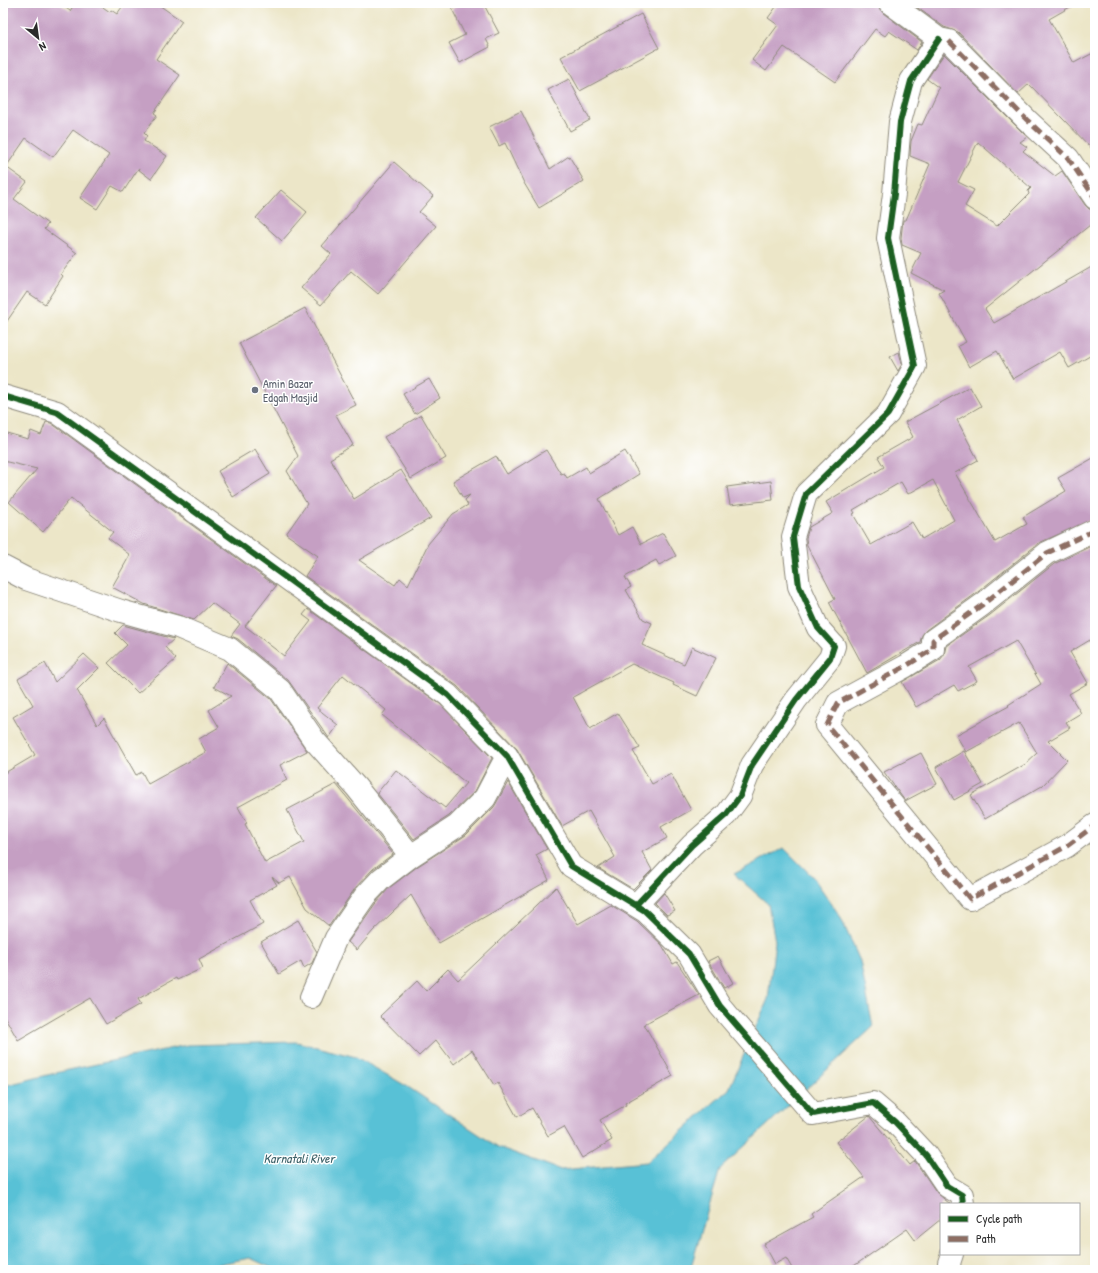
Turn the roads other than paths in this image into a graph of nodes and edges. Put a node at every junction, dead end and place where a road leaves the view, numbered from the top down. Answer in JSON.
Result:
{"nodes":[{"id":1,"x":890,"y":3,"type":"edge"},
{"id":2,"x":940,"y":39,"type":"junction"},
{"id":3,"x":1095,"y":198,"type":"edge"},
{"id":4,"x":3,"y":396,"type":"edge"},
{"id":5,"x":1095,"y":530,"type":"edge"},
{"id":6,"x":3,"y":567,"type":"edge"},
{"id":7,"x":507,"y":756,"type":"junction"},
{"id":8,"x":1095,"y":824,"type":"edge"},
{"id":9,"x":411,"y":856,"type":"junction"},
{"id":10,"x":636,"y":905,"type":"junction"},
{"id":11,"x":311,"y":997,"type":"dead end"},
{"id":12,"x":963,"y":1203,"type":"edge"},
{"id":13,"x":952,"y":1255,"type":"edge"},
{"id":14,"x":950,"y":1270,"type":"edge"}],
"edges":[{"from":1,"to":2,"type":"street"},
{"from":2,"to":3,"type":"street"},
{"from":2,"to":10,"type":"street"},
{"from":4,"to":7,"type":"street"},
{"from":5,"to":8,"type":"street"},
{"from":6,"to":9,"type":"street"},
{"from":7,"to":9,"type":"street"},
{"from":7,"to":10,"type":"street"},
{"from":9,"to":11,"type":"street"},
{"from":10,"to":12,"type":"street"},
{"from":13,"to":14,"type":"street"}]}
